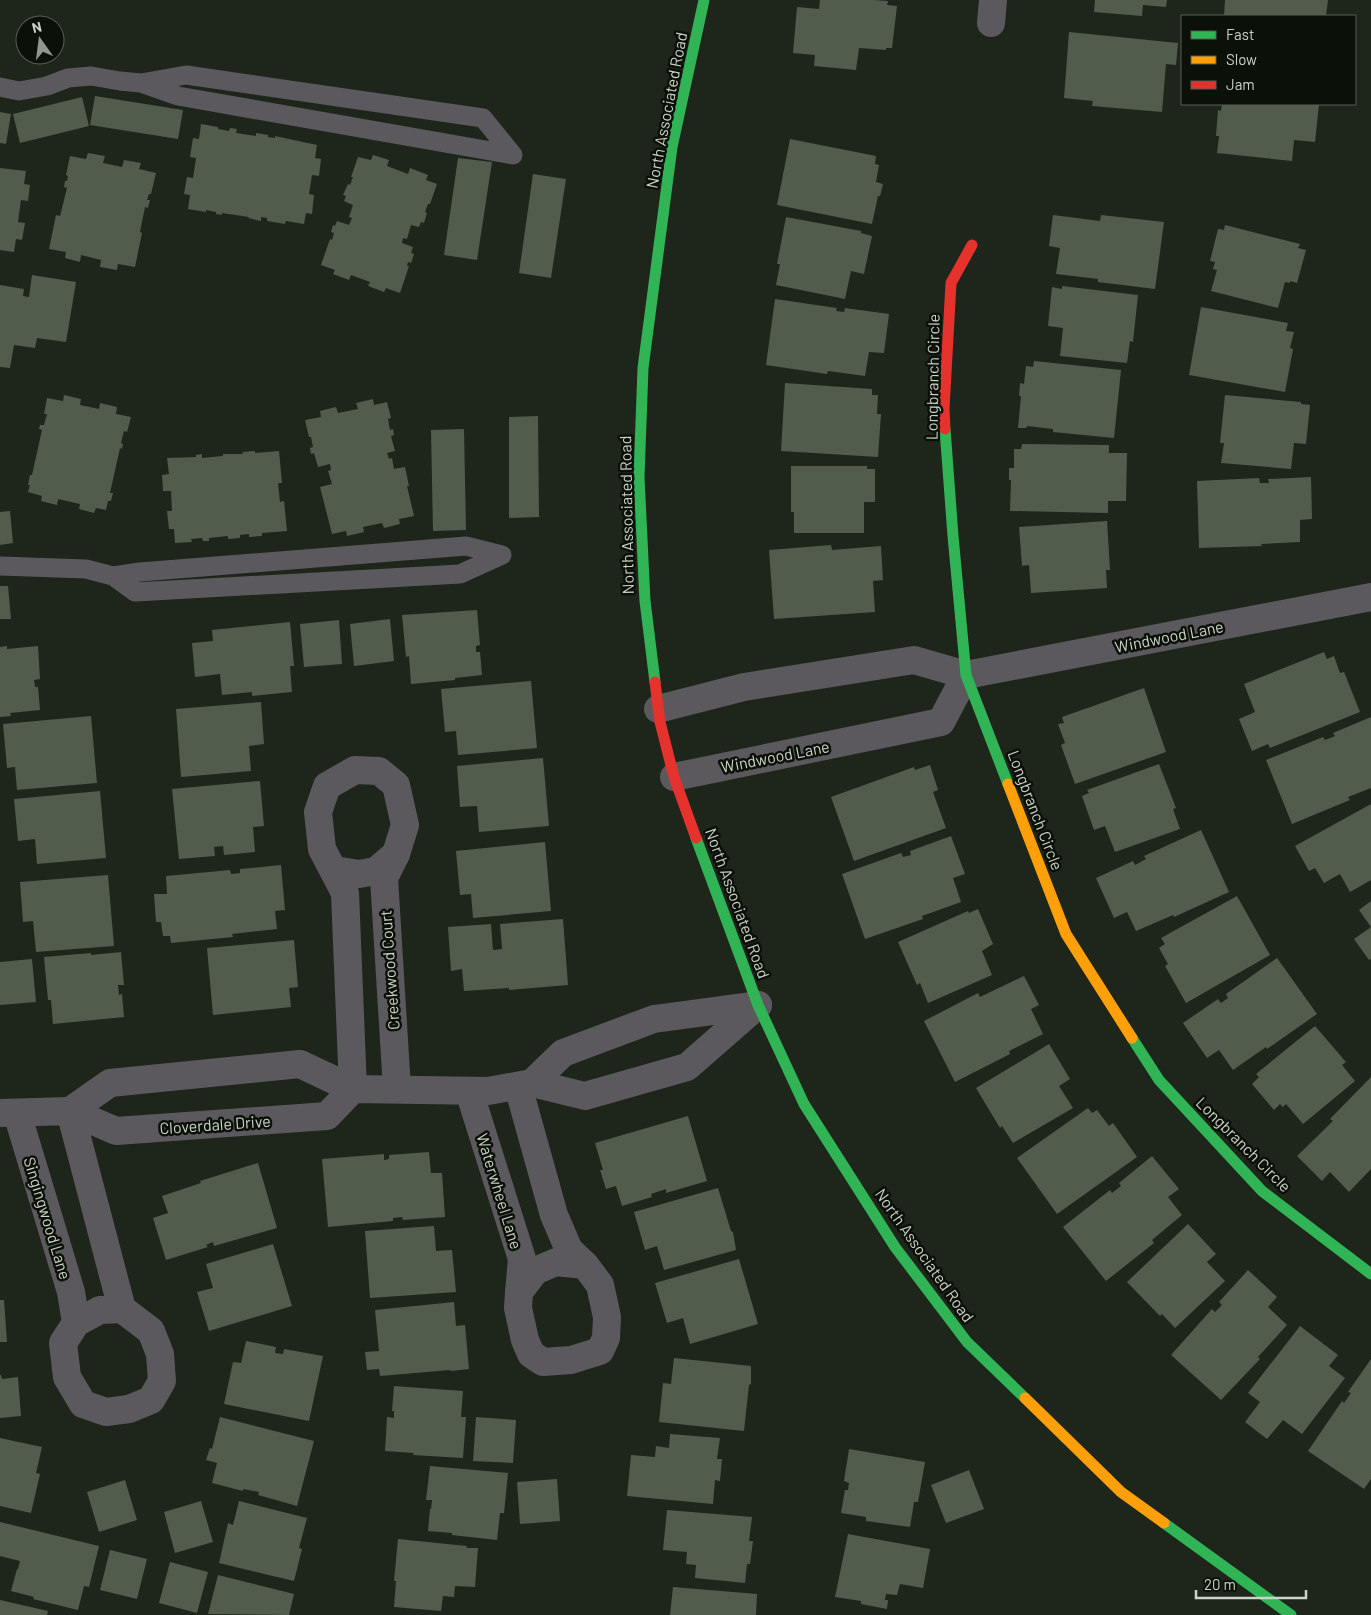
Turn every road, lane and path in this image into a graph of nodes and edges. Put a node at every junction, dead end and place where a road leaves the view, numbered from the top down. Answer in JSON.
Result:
{"nodes":[{"id":1,"x":704,"y":0,"type":"edge"},
{"id":2,"x":141,"y":83,"type":"junction"},
{"id":3,"x":0,"y":88,"type":"edge"},
{"id":4,"x":972,"y":246,"type":"dead end"},
{"id":5,"x":0,"y":566,"type":"edge"},
{"id":6,"x":113,"y":576,"type":"junction"},
{"id":7,"x":1371,"y":597,"type":"edge"},
{"id":8,"x":966,"y":675,"type":"junction"},
{"id":9,"x":658,"y":708,"type":"junction"},
{"id":10,"x":674,"y":777,"type":"junction"},
{"id":11,"x":396,"y":854,"type":"junction"},
{"id":12,"x":334,"y":870,"type":"junction"},
{"id":13,"x":758,"y":1005,"type":"junction"},
{"id":14,"x":525,"y":1085,"type":"junction"},
{"id":15,"x":353,"y":1089,"type":"junction"},
{"id":16,"x":397,"y":1089,"type":"junction"},
{"id":17,"x":469,"y":1091,"type":"junction"},
{"id":18,"x":70,"y":1111,"type":"junction"},
{"id":19,"x":8,"y":1113,"type":"edge"},
{"id":20,"x":585,"y":1265,"type":"junction"},
{"id":21,"x":1371,"y":1274,"type":"edge"},
{"id":22,"x":519,"y":1292,"type":"junction"},
{"id":23,"x":122,"y":1309,"type":"junction"},
{"id":24,"x":76,"y":1323,"type":"junction"},
{"id":25,"x":1291,"y":1615,"type":"edge"}],
"edges":[{"from":1,"to":9,"type":"street","name":"North Associated Road"},
{"from":2,"to":2,"type":"lane"},
{"from":2,"to":3,"type":"lane"},
{"from":4,"to":8,"type":"street","name":"Longbranch Circle"},
{"from":5,"to":6,"type":"lane"},
{"from":6,"to":6,"type":"lane"},
{"from":7,"to":8,"type":"street","name":"Windwood Lane"},
{"from":8,"to":9,"type":"street","name":"Windwood Lane"},
{"from":8,"to":10,"type":"street","name":"Windwood Lane"},
{"from":8,"to":21,"type":"street","name":"Longbranch Circle"},
{"from":9,"to":10,"type":"street","name":"North Associated Road"},
{"from":10,"to":13,"type":"street","name":"North Associated Road"},
{"from":11,"to":12,"type":"street"},
{"from":11,"to":12,"type":"street","name":"Creekwood Court"},
{"from":11,"to":16,"type":"street","name":"Creekwood Court"},
{"from":12,"to":15,"type":"street","name":"Creekwood Court"},
{"from":13,"to":14,"type":"street"},
{"from":13,"to":14,"type":"street"},
{"from":13,"to":25,"type":"street","name":"North Associated Road"},
{"from":14,"to":17,"type":"street"},
{"from":14,"to":20,"type":"street","name":"Waterwheel Lane"},
{"from":15,"to":16,"type":"street"},
{"from":15,"to":18,"type":"street"},
{"from":15,"to":18,"type":"street","name":"Cloverdale Drive"},
{"from":16,"to":17,"type":"street"},
{"from":17,"to":22,"type":"street","name":"Waterwheel Lane"},
{"from":18,"to":19,"type":"street","name":"Cloverdale Drive"},
{"from":18,"to":23,"type":"street"},
{"from":19,"to":24,"type":"street","name":"Singingwood Lane"},
{"from":20,"to":22,"type":"street"},
{"from":20,"to":22,"type":"street","name":"Waterwheel Lane"},
{"from":23,"to":24,"type":"street"},
{"from":23,"to":24,"type":"street"}]}
